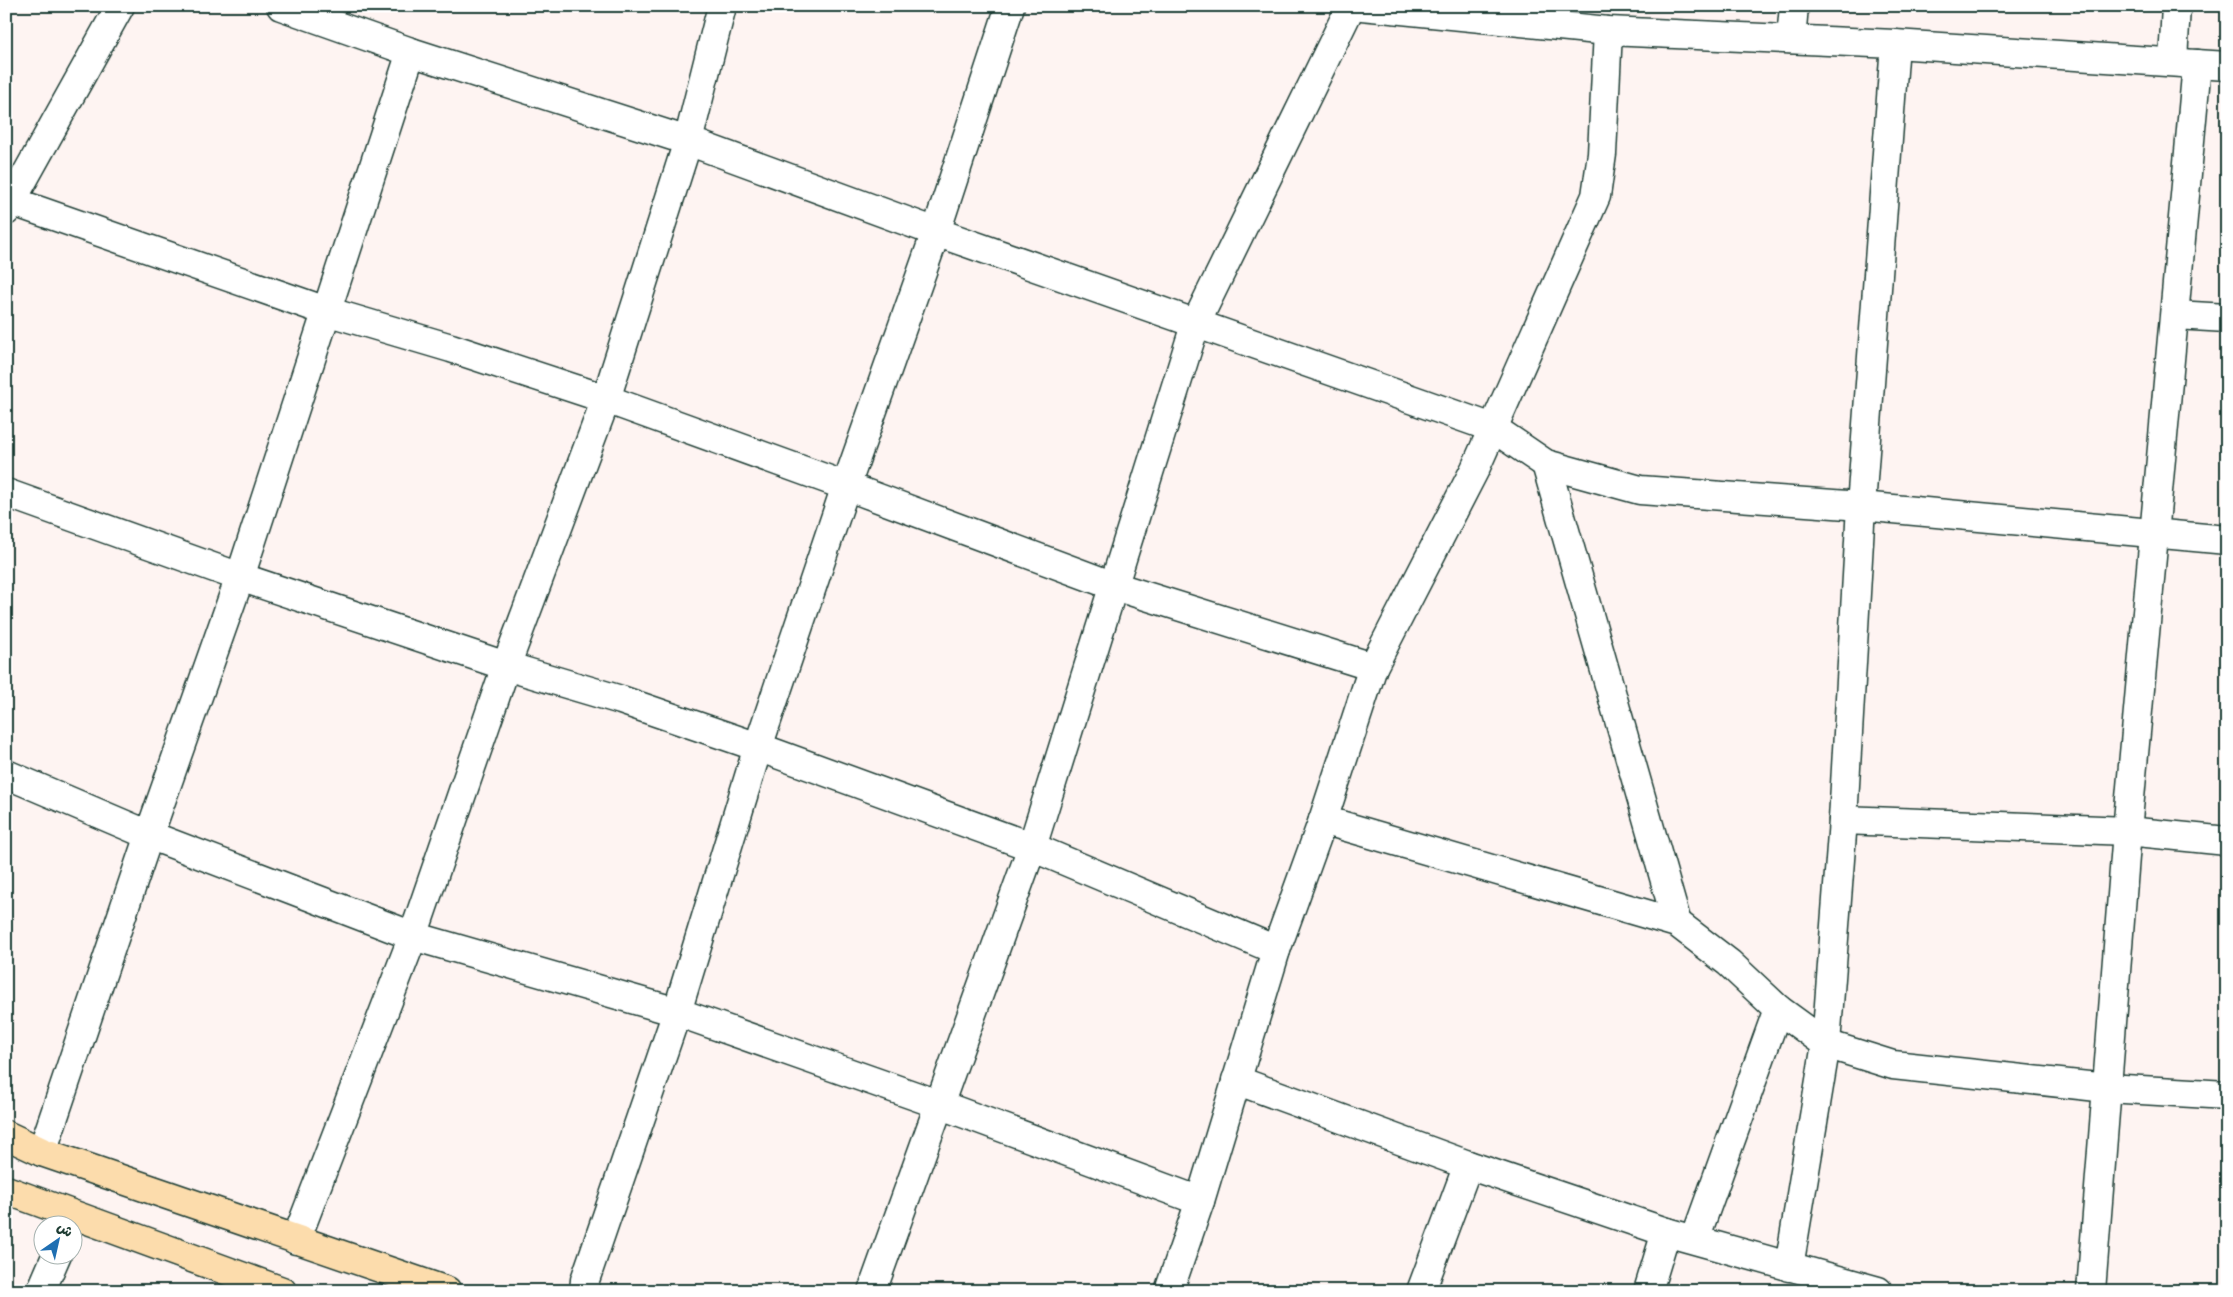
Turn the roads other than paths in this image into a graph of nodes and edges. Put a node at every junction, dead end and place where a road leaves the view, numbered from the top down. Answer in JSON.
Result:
{"nodes":[{"id":1,"x":120,"y":6,"type":"edge"},
{"id":2,"x":280,"y":6,"type":"edge"},
{"id":3,"x":722,"y":6,"type":"edge"},
{"id":4,"x":1010,"y":6,"type":"edge"},
{"id":5,"x":1351,"y":6,"type":"edge"},
{"id":6,"x":1362,"y":6,"type":"edge"},
{"id":7,"x":1794,"y":6,"type":"edge"},
{"id":8,"x":2176,"y":6,"type":"edge"},
{"id":9,"x":1608,"y":32,"type":"junction"},
{"id":10,"x":1791,"y":39,"type":"junction"},
{"id":11,"x":1895,"y":44,"type":"junction"},
{"id":12,"x":411,"y":52,"type":"junction"},
{"id":13,"x":2185,"y":63,"type":"junction"},
{"id":14,"x":2227,"y":66,"type":"edge"},
{"id":15,"x":688,"y":140,"type":"junction"},
{"id":16,"x":9,"y":206,"type":"edge"},
{"id":17,"x":936,"y":232,"type":"junction"},
{"id":18,"x":326,"y":311,"type":"junction"},
{"id":19,"x":2175,"y":315,"type":"junction"},
{"id":20,"x":2227,"y":318,"type":"edge"},
{"id":21,"x":1195,"y":325,"type":"junction"},
{"id":22,"x":606,"y":400,"type":"junction"},
{"id":23,"x":1493,"y":428,"type":"junction"},
{"id":24,"x":1546,"y":464,"type":"junction"},
{"id":25,"x":846,"y":486,"type":"junction"},
{"id":26,"x":6,"y":493,"type":"edge"},
{"id":27,"x":1861,"y":506,"type":"junction"},
{"id":28,"x":2155,"y":533,"type":"junction"},
{"id":29,"x":2227,"y":540,"type":"edge"},
{"id":30,"x":240,"y":577,"type":"junction"},
{"id":31,"x":1114,"y":586,"type":"junction"},
{"id":32,"x":506,"y":666,"type":"junction"},
{"id":33,"x":1373,"y":667,"type":"junction"},
{"id":34,"x":758,"y":747,"type":"junction"},
{"id":35,"x":6,"y":774,"type":"edge"},
{"id":36,"x":1323,"y":820,"type":"junction"},
{"id":37,"x":1843,"y":820,"type":"junction"},
{"id":38,"x":2127,"y":831,"type":"junction"},
{"id":39,"x":149,"y":835,"type":"junction"},
{"id":40,"x":2227,"y":841,"type":"edge"},
{"id":41,"x":1032,"y":847,"type":"junction"},
{"id":42,"x":1677,"y":923,"type":"junction"},
{"id":43,"x":413,"y":936,"type":"junction"},
{"id":44,"x":1276,"y":950,"type":"junction"},
{"id":45,"x":1778,"y":1009,"type":"junction"},
{"id":46,"x":677,"y":1012,"type":"junction"},
{"id":47,"x":1826,"y":1044,"type":"junction"},
{"id":48,"x":1236,"y":1080,"type":"junction"},
{"id":49,"x":2107,"y":1088,"type":"junction"},
{"id":50,"x":2227,"y":1095,"type":"edge"},
{"id":51,"x":941,"y":1105,"type":"junction"},
{"id":52,"x":6,"y":1135,"type":"edge"},
{"id":53,"x":42,"y":1152,"type":"junction"},
{"id":54,"x":1468,"y":1166,"type":"junction"},
{"id":55,"x":6,"y":1190,"type":"edge"},
{"id":56,"x":1200,"y":1201,"type":"junction"},
{"id":57,"x":59,"y":1214,"type":"edge"},
{"id":58,"x":82,"y":1223,"type":"edge"},
{"id":59,"x":1666,"y":1232,"type":"junction"},
{"id":60,"x":1695,"y":1239,"type":"junction"},
{"id":61,"x":296,"y":1240,"type":"junction"},
{"id":62,"x":53,"y":1264,"type":"edge"},
{"id":63,"x":1789,"y":1267,"type":"junction"},
{"id":64,"x":41,"y":1291,"type":"edge"},
{"id":65,"x":282,"y":1291,"type":"edge"},
{"id":66,"x":447,"y":1291,"type":"edge"},
{"id":67,"x":584,"y":1291,"type":"edge"},
{"id":68,"x":872,"y":1291,"type":"edge"},
{"id":69,"x":1169,"y":1291,"type":"edge"},
{"id":70,"x":1421,"y":1291,"type":"edge"},
{"id":71,"x":1648,"y":1291,"type":"edge"},
{"id":72,"x":1878,"y":1291,"type":"edge"},
{"id":73,"x":2091,"y":1291,"type":"edge"}],
"edges":[{"from":1,"to":16,"type":"street"},
{"from":2,"to":12,"type":"street"},
{"from":3,"to":15,"type":"street"},
{"from":4,"to":17,"type":"street"},
{"from":5,"to":21,"type":"street"},
{"from":6,"to":9,"type":"street"},
{"from":7,"to":10,"type":"street"},
{"from":8,"to":13,"type":"street"},
{"from":9,"to":10,"type":"street"},
{"from":9,"to":23,"type":"street"},
{"from":10,"to":11,"type":"street"},
{"from":11,"to":13,"type":"street"},
{"from":11,"to":27,"type":"street"},
{"from":12,"to":15,"type":"street"},
{"from":12,"to":18,"type":"street"},
{"from":13,"to":14,"type":"street"},
{"from":13,"to":19,"type":"street"},
{"from":15,"to":17,"type":"street"},
{"from":15,"to":22,"type":"street"},
{"from":16,"to":18,"type":"street"},
{"from":17,"to":21,"type":"street"},
{"from":17,"to":25,"type":"street"},
{"from":18,"to":22,"type":"street"},
{"from":18,"to":30,"type":"street"},
{"from":19,"to":20,"type":"street"},
{"from":19,"to":28,"type":"street"},
{"from":21,"to":23,"type":"street"},
{"from":21,"to":31,"type":"street"},
{"from":22,"to":25,"type":"street"},
{"from":22,"to":32,"type":"street"},
{"from":23,"to":24,"type":"street"},
{"from":23,"to":33,"type":"street"},
{"from":24,"to":27,"type":"street"},
{"from":24,"to":42,"type":"street"},
{"from":25,"to":31,"type":"street"},
{"from":25,"to":34,"type":"street"},
{"from":26,"to":30,"type":"street"},
{"from":27,"to":28,"type":"street"},
{"from":27,"to":37,"type":"street"},
{"from":28,"to":29,"type":"street"},
{"from":28,"to":38,"type":"street"},
{"from":30,"to":32,"type":"street"},
{"from":30,"to":39,"type":"street"},
{"from":31,"to":33,"type":"street"},
{"from":31,"to":41,"type":"street"},
{"from":32,"to":34,"type":"street"},
{"from":32,"to":43,"type":"street"},
{"from":33,"to":36,"type":"street"},
{"from":34,"to":41,"type":"street"},
{"from":34,"to":46,"type":"street"},
{"from":35,"to":39,"type":"street"},
{"from":36,"to":42,"type":"street"},
{"from":36,"to":44,"type":"street"},
{"from":37,"to":38,"type":"street"},
{"from":37,"to":47,"type":"street"},
{"from":38,"to":40,"type":"street"},
{"from":38,"to":49,"type":"street"},
{"from":39,"to":43,"type":"street"},
{"from":39,"to":53,"type":"street"},
{"from":41,"to":44,"type":"street"},
{"from":41,"to":51,"type":"street"},
{"from":42,"to":45,"type":"street"},
{"from":43,"to":46,"type":"street"},
{"from":43,"to":61,"type":"street"},
{"from":44,"to":48,"type":"street"},
{"from":45,"to":47,"type":"street"},
{"from":45,"to":60,"type":"street"},
{"from":46,"to":51,"type":"street"},
{"from":46,"to":67,"type":"street"},
{"from":47,"to":49,"type":"street"},
{"from":47,"to":63,"type":"street"},
{"from":48,"to":54,"type":"street"},
{"from":48,"to":56,"type":"street"},
{"from":49,"to":50,"type":"street"},
{"from":49,"to":73,"type":"street"},
{"from":51,"to":56,"type":"street"},
{"from":51,"to":68,"type":"street"},
{"from":52,"to":53,"type":"main road"},
{"from":53,"to":61,"type":"main road"},
{"from":54,"to":59,"type":"street"},
{"from":54,"to":70,"type":"street"},
{"from":55,"to":57,"type":"main road"},
{"from":56,"to":69,"type":"street"},
{"from":58,"to":65,"type":"main road"},
{"from":59,"to":60,"type":"street"},
{"from":59,"to":71,"type":"street"},
{"from":60,"to":63,"type":"street"},
{"from":61,"to":66,"type":"main road"},
{"from":62,"to":64,"type":"street"},
{"from":63,"to":72,"type":"street"}]}
